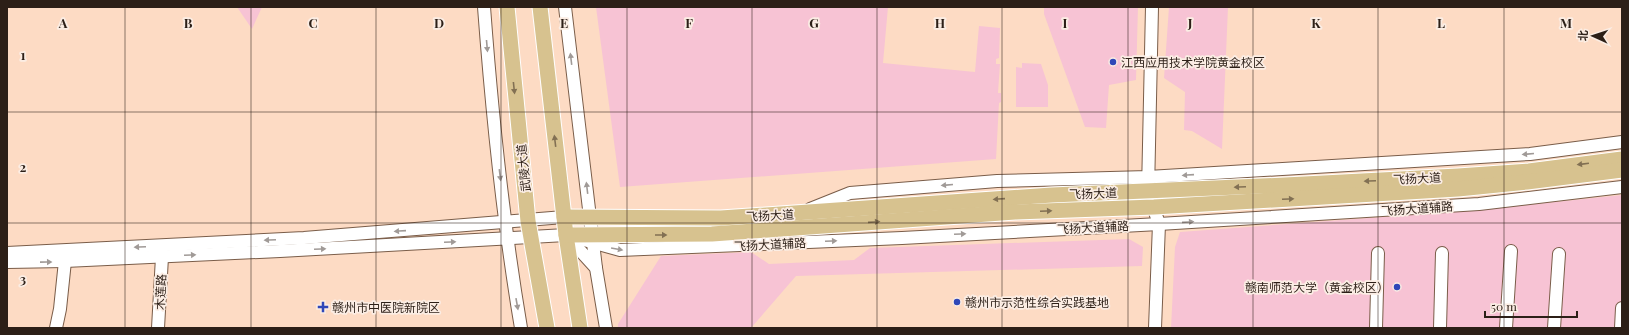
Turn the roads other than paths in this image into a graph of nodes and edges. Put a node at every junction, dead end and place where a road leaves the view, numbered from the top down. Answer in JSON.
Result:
{"nodes":[{"id":1,"x":484,"y":7,"type":"edge"},
{"id":2,"x":500,"y":7,"type":"edge"},
{"id":3,"x":507,"y":7,"type":"edge"},
{"id":4,"x":565,"y":7,"type":"edge"},
{"id":5,"x":1152,"y":7,"type":"edge"},
{"id":6,"x":542,"y":11,"type":"edge"},
{"id":7,"x":508,"y":29,"type":"junction"},
{"id":8,"x":1621,"y":142,"type":"edge"},
{"id":9,"x":1622,"y":159,"type":"edge"},
{"id":10,"x":1332,"y":166,"type":"junction"},
{"id":11,"x":1622,"y":171,"type":"edge"},
{"id":12,"x":997,"y":181,"type":"junction"},
{"id":13,"x":1148,"y":184,"type":"junction"},
{"id":14,"x":1285,"y":185,"type":"junction"},
{"id":15,"x":1622,"y":188,"type":"edge"},
{"id":16,"x":1576,"y":193,"type":"junction"},
{"id":17,"x":1052,"y":195,"type":"junction"},
{"id":18,"x":1239,"y":202,"type":"junction"},
{"id":19,"x":1154,"y":207,"type":"junction"},
{"id":20,"x":799,"y":214,"type":"junction"},
{"id":21,"x":1299,"y":215,"type":"junction"},
{"id":22,"x":564,"y":217,"type":"junction"},
{"id":23,"x":590,"y":218,"type":"junction"},
{"id":24,"x":528,"y":221,"type":"junction"},
{"id":25,"x":506,"y":223,"type":"junction"},
{"id":26,"x":1159,"y":224,"type":"junction"},
{"id":27,"x":566,"y":235,"type":"junction"},
{"id":28,"x":532,"y":238,"type":"junction"},
{"id":29,"x":508,"y":239,"type":"junction"},
{"id":30,"x":593,"y":239,"type":"junction"},
{"id":31,"x":1511,"y":251,"type":"dead end"},
{"id":32,"x":7,"y":253,"type":"edge"},
{"id":33,"x":1378,"y":253,"type":"dead end"},
{"id":34,"x":1442,"y":253,"type":"dead end"},
{"id":35,"x":1559,"y":254,"type":"dead end"},
{"id":36,"x":162,"y":256,"type":"junction"},
{"id":37,"x":65,"y":261,"type":"junction"},
{"id":38,"x":7,"y":262,"type":"edge"},
{"id":39,"x":596,"y":268,"type":"junction"},
{"id":40,"x":1622,"y":308,"type":"edge"},
{"id":41,"x":56,"y":328,"type":"edge"},
{"id":42,"x":158,"y":328,"type":"edge"},
{"id":43,"x":521,"y":328,"type":"edge"},
{"id":44,"x":547,"y":328,"type":"edge"},
{"id":45,"x":580,"y":328,"type":"edge"},
{"id":46,"x":606,"y":328,"type":"edge"},
{"id":47,"x":1155,"y":328,"type":"edge"},
{"id":48,"x":1376,"y":328,"type":"edge"},
{"id":49,"x":1440,"y":328,"type":"edge"},
{"id":50,"x":1506,"y":328,"type":"edge"},
{"id":51,"x":1554,"y":328,"type":"edge"},
{"id":52,"x":1621,"y":328,"type":"edge"}],
"edges":[{"from":1,"to":25,"type":"street","one_way":true},
{"from":2,"to":7,"type":"street"},
{"from":3,"to":7,"type":"main road","name":"武陵大道"},
{"from":23,"to":4,"type":"street","one_way":true},
{"from":5,"to":13,"type":"street"},
{"from":22,"to":6,"type":"main road","one_way":true},
{"from":7,"to":24,"type":"main road","name":"武陵大道","one_way":true},
{"from":8,"to":10,"type":"street","one_way":true},
{"from":9,"to":14,"type":"main road","name":"飞扬大道","one_way":true},
{"from":10,"to":13,"type":"street","one_way":true},
{"from":10,"to":14,"type":"street"},
{"from":11,"to":16,"type":"street"},
{"from":18,"to":11,"type":"main road","name":"飞扬大道","one_way":true},
{"from":12,"to":13,"type":"street"},
{"from":12,"to":17,"type":"street"},
{"from":12,"to":20,"type":"street","one_way":true},
{"from":14,"to":13,"type":"main road","name":"飞扬大道","one_way":true},
{"from":13,"to":17,"type":"main road","name":"飞扬大道"},
{"from":13,"to":19,"type":"street"},
{"from":15,"to":16,"type":"street","name":"飞扬大道辅路"},
{"from":16,"to":21,"type":"street","name":"飞扬大道辅路"},
{"from":17,"to":20,"type":"main road","name":"飞扬大道","one_way":true},
{"from":18,"to":19,"type":"main road","name":"飞扬大道"},
{"from":18,"to":21,"type":"street"},
{"from":19,"to":26,"type":"street"},
{"from":30,"to":19,"type":"main road","name":"飞扬大道","one_way":true},
{"from":20,"to":23,"type":"main road","name":"飞扬大道"},
{"from":26,"to":21,"type":"street","name":"飞扬大道辅路","one_way":true},
{"from":22,"to":23,"type":"main road","name":"飞扬大道"},
{"from":22,"to":24,"type":"street"},
{"from":22,"to":27,"type":"main road"},
{"from":23,"to":30,"type":"street"},
{"from":24,"to":25,"type":"street"},
{"from":24,"to":28,"type":"main road","name":"武陵大道"},
{"from":25,"to":29,"type":"street"},
{"from":25,"to":32,"type":"street","one_way":true},
{"from":30,"to":26,"type":"street","name":"飞扬大道辅路","one_way":true},
{"from":26,"to":47,"type":"street"},
{"from":27,"to":28,"type":"street"},
{"from":27,"to":30,"type":"main road","name":"飞扬大道"},
{"from":27,"to":39,"type":"street"},
{"from":27,"to":45,"type":"main road"},
{"from":28,"to":29,"type":"street"},
{"from":28,"to":44,"type":"main road","name":"武陵大道"},
{"from":36,"to":29,"type":"street","one_way":true},
{"from":29,"to":43,"type":"street","one_way":true},
{"from":30,"to":39,"type":"street"},
{"from":31,"to":50,"type":"street"},
{"from":33,"to":48,"type":"street"},
{"from":34,"to":49,"type":"street"},
{"from":35,"to":51,"type":"street"},
{"from":36,"to":37,"type":"street"},
{"from":36,"to":42,"type":"street","name":"木莲路"},
{"from":38,"to":37,"type":"street","one_way":true},
{"from":37,"to":41,"type":"street"},
{"from":39,"to":46,"type":"street"},
{"from":40,"to":52,"type":"street"}]}
